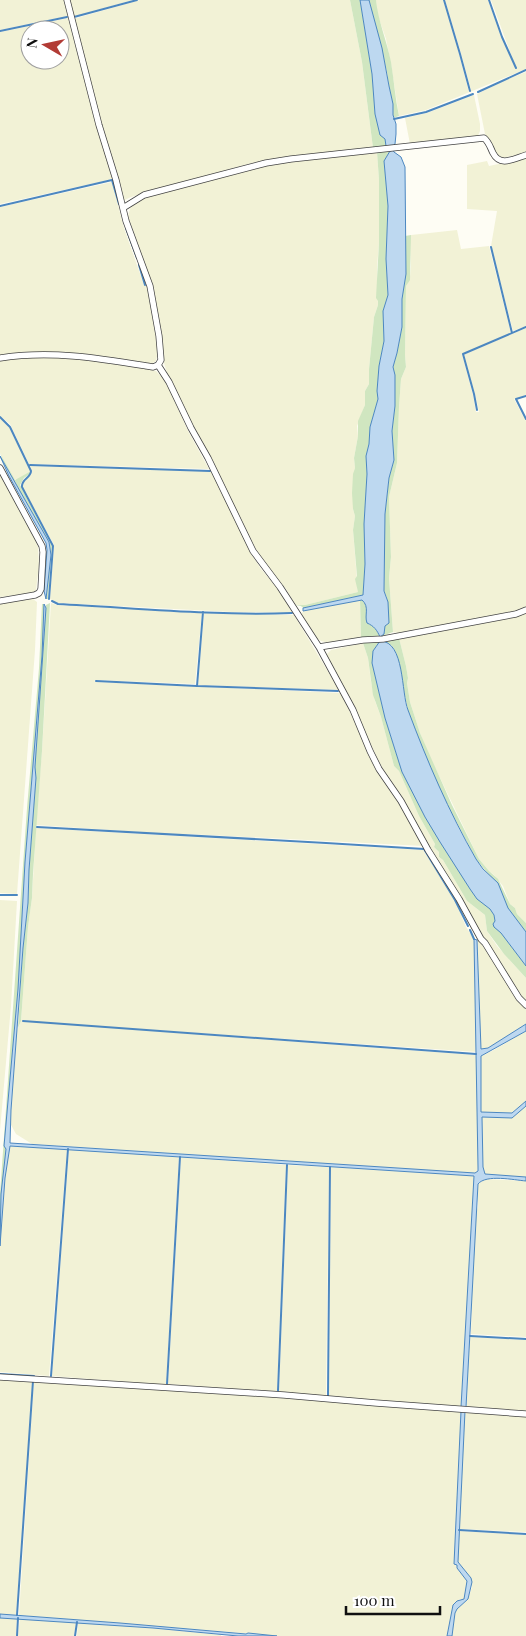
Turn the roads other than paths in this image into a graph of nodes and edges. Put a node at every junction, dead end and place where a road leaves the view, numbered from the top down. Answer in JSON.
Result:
{"nodes":[{"id":1,"x":67,"y":0,"type":"edge"},
{"id":2,"x":526,"y":155,"type":"edge"},
{"id":3,"x":124,"y":208,"type":"junction"},
{"id":4,"x":0,"y":358,"type":"edge"},
{"id":5,"x":158,"y":364,"type":"junction"},
{"id":6,"x":0,"y":468,"type":"edge"},
{"id":7,"x":0,"y":601,"type":"edge"},
{"id":8,"x":526,"y":610,"type":"edge"},
{"id":9,"x":319,"y":647,"type":"junction"},
{"id":10,"x":526,"y":1005,"type":"edge"},
{"id":11,"x":0,"y":1377,"type":"edge"},
{"id":12,"x":526,"y":1414,"type":"edge"}],
"edges":[{"from":1,"to":3,"type":"street"},
{"from":2,"to":3,"type":"street"},
{"from":3,"to":5,"type":"street"},
{"from":4,"to":5,"type":"street"},
{"from":5,"to":9,"type":"street"},
{"from":6,"to":7,"type":"street"},
{"from":8,"to":9,"type":"street"},
{"from":9,"to":10,"type":"street"},
{"from":11,"to":12,"type":"street"}]}
